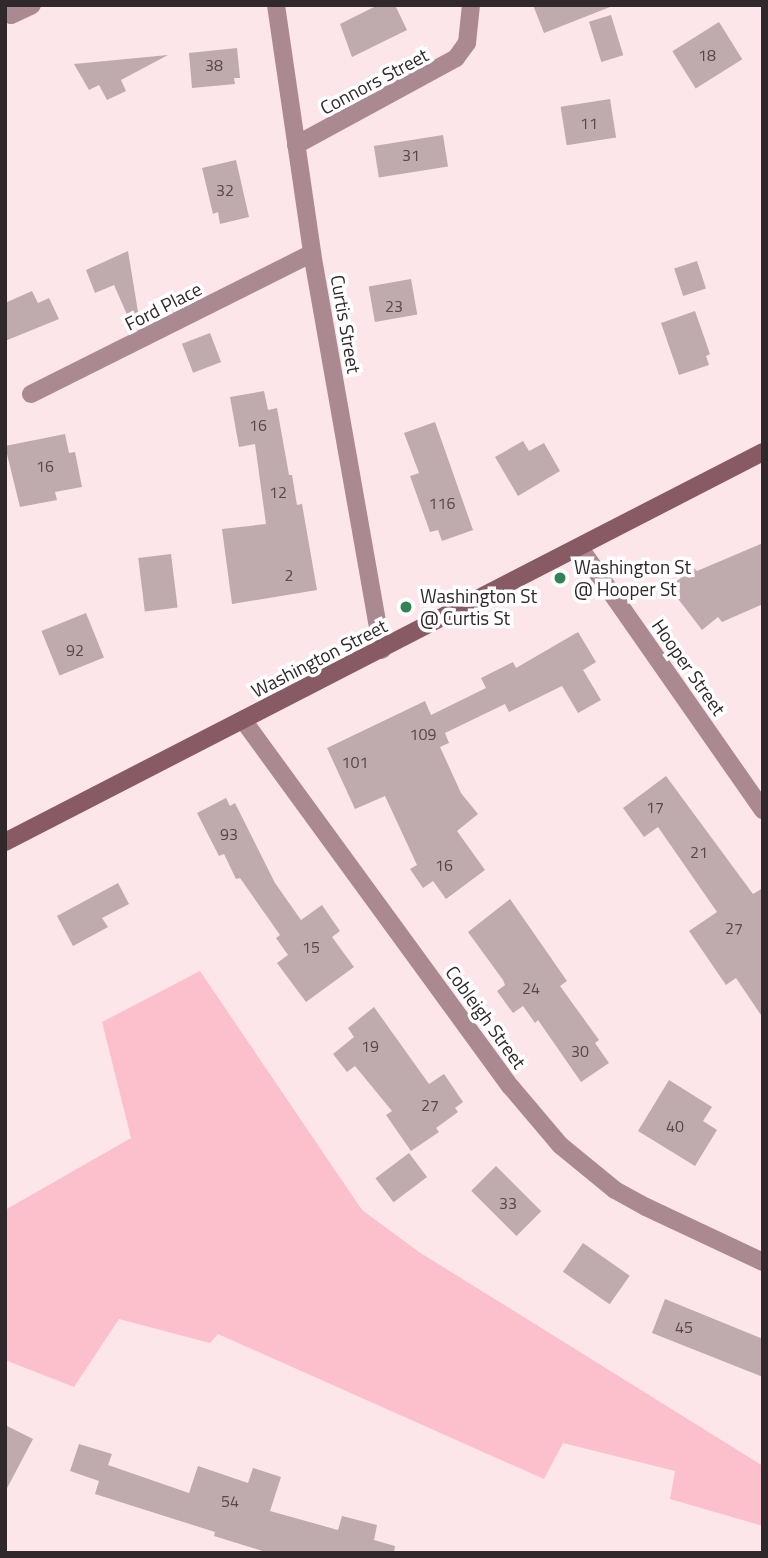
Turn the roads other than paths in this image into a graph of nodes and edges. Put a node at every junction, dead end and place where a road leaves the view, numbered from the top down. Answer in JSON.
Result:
{"nodes":[{"id":1,"x":32,"y":5,"type":"edge"},
{"id":2,"x":276,"y":5,"type":"edge"},
{"id":3,"x":471,"y":5,"type":"edge"},
{"id":4,"x":11,"y":15,"type":"dead end"},
{"id":5,"x":296,"y":145,"type":"junction"},
{"id":6,"x":312,"y":253,"type":"junction"},
{"id":7,"x":31,"y":394,"type":"dead end"},
{"id":8,"x":763,"y":453,"type":"edge"},
{"id":9,"x":580,"y":548,"type":"junction"},
{"id":10,"x":382,"y":650,"type":"junction"},
{"id":11,"x":243,"y":720,"type":"junction"},
{"id":12,"x":757,"y":792,"type":"edge"},
{"id":13,"x":763,"y":810,"type":"edge"},
{"id":14,"x":5,"y":842,"type":"edge"},
{"id":15,"x":758,"y":1257,"type":"edge"}],
"edges":[{"from":1,"to":4,"type":"street"},
{"from":2,"to":5,"type":"street","name":"Curtis Street"},
{"from":3,"to":5,"type":"street","name":"Connors Street"},
{"from":5,"to":6,"type":"street","name":"Curtis Street"},
{"from":6,"to":7,"type":"street","name":"Ford Place"},
{"from":6,"to":10,"type":"street","name":"Curtis Street"},
{"from":8,"to":9,"type":"main road","name":"Washington Street"},
{"from":9,"to":10,"type":"main road","name":"Washington Street"},
{"from":9,"to":12,"type":"street","name":"Hooper Street"},
{"from":10,"to":11,"type":"main road","name":"Washington Street"},
{"from":11,"to":14,"type":"main road","name":"Washington Street"},
{"from":11,"to":15,"type":"street","name":"Cobleigh Street"},
{"from":12,"to":13,"type":"street","name":"Hooper Street"}]}
